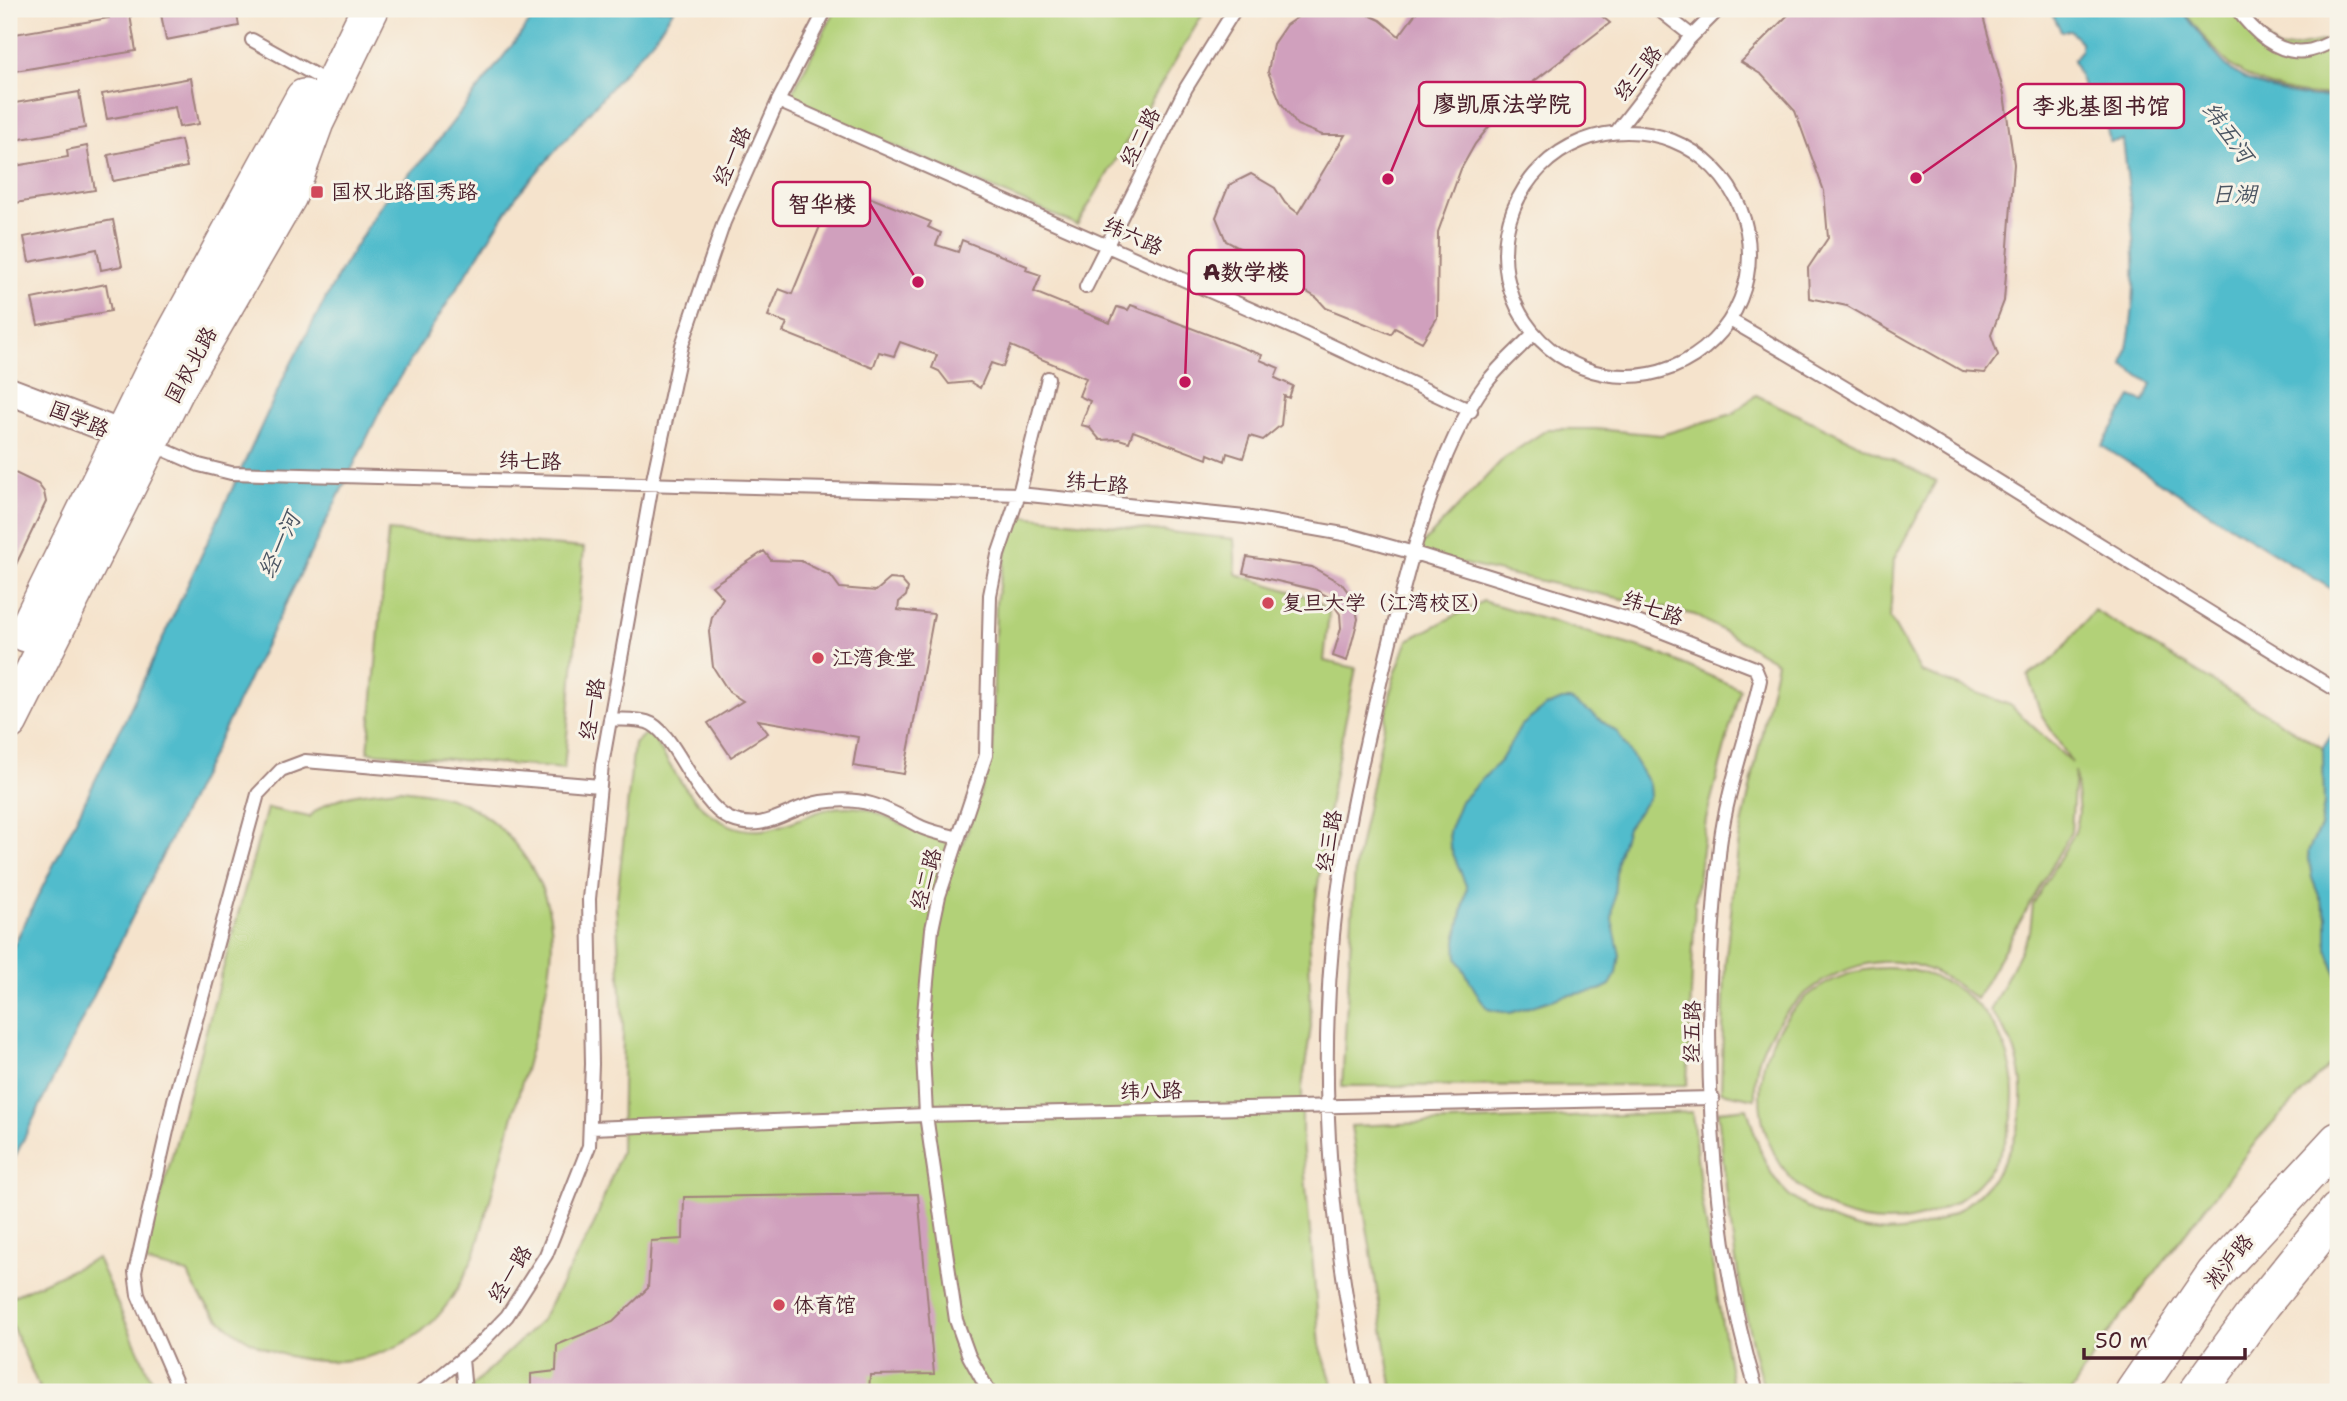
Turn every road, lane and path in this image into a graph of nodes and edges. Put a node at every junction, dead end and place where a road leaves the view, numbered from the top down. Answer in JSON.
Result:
{"nodes":[{"id":1,"x":348,"y":9,"type":"edge"},
{"id":2,"x":370,"y":9,"type":"edge"},
{"id":3,"x":826,"y":9,"type":"edge"},
{"id":4,"x":1235,"y":9,"type":"edge"},
{"id":5,"x":1658,"y":9,"type":"edge"},
{"id":6,"x":1719,"y":9,"type":"edge"},
{"id":7,"x":2237,"y":9,"type":"edge"},
{"id":8,"x":1692,"y":36,"type":"junction"},
{"id":9,"x":2338,"y":39,"type":"edge"},
{"id":10,"x":252,"y":40,"type":"dead end"},
{"id":11,"x":315,"y":75,"type":"junction"},
{"id":12,"x":778,"y":101,"type":"junction"},
{"id":13,"x":1617,"y":131,"type":"junction"},
{"id":14,"x":1109,"y":246,"type":"junction"},
{"id":15,"x":1086,"y":287,"type":"dead end"},
{"id":16,"x":1730,"y":320,"type":"junction"},
{"id":17,"x":1533,"y":334,"type":"junction"},
{"id":18,"x":1048,"y":378,"type":"dead end"},
{"id":19,"x":9,"y":391,"type":"edge"},
{"id":20,"x":1471,"y":411,"type":"junction"},
{"id":21,"x":136,"y":440,"type":"junction"},
{"id":22,"x":652,"y":485,"type":"junction"},
{"id":23,"x":1019,"y":494,"type":"junction"},
{"id":24,"x":1414,"y":553,"type":"junction"},
{"id":25,"x":9,"y":669,"type":"edge"},
{"id":26,"x":1759,"y":673,"type":"joint"},
{"id":27,"x":2338,"y":691,"type":"edge"},
{"id":28,"x":610,"y":719,"type":"junction"},
{"id":29,"x":9,"y":720,"type":"edge"},
{"id":30,"x":600,"y":786,"type":"junction"},
{"id":31,"x":958,"y":838,"type":"junction"},
{"id":32,"x":1713,"y":1098,"type":"junction"},
{"id":33,"x":1327,"y":1105,"type":"junction"},
{"id":34,"x":926,"y":1115,"type":"junction"},
{"id":35,"x":591,"y":1129,"type":"junction"},
{"id":36,"x":2338,"y":1141,"type":"edge"},
{"id":37,"x":2338,"y":1211,"type":"edge"},
{"id":38,"x":462,"y":1359,"type":"junction"},
{"id":39,"x":180,"y":1392,"type":"edge"},
{"id":40,"x":421,"y":1392,"type":"edge"},
{"id":41,"x":465,"y":1392,"type":"edge"},
{"id":42,"x":989,"y":1392,"type":"edge"},
{"id":43,"x":1365,"y":1392,"type":"edge"},
{"id":44,"x":1758,"y":1392,"type":"edge"},
{"id":45,"x":2134,"y":1392,"type":"edge"},
{"id":46,"x":2198,"y":1392,"type":"edge"}],
"edges":[{"from":1,"to":11,"type":"main road","name":"国权北路"},
{"from":2,"to":21,"type":"main road","name":"国权北路"},
{"from":3,"to":12,"type":"lane","name":"经一路"},
{"from":4,"to":14,"type":"lane","name":"经二路"},
{"from":5,"to":8,"type":"lane"},
{"from":6,"to":8,"type":"lane","name":"经三路"},
{"from":7,"to":9,"type":"lane"},
{"from":8,"to":13,"type":"lane","name":"经三路"},
{"from":10,"to":11,"type":"lane"},
{"from":11,"to":21,"type":"main road","name":"国权北路"},
{"from":12,"to":14,"type":"lane","name":"纬六路"},
{"from":12,"to":22,"type":"lane","name":"经一路"},
{"from":13,"to":16,"type":"lane"},
{"from":13,"to":17,"type":"lane"},
{"from":14,"to":15,"type":"lane","name":"经二路"},
{"from":14,"to":20,"type":"lane","name":"纬六路"},
{"from":16,"to":17,"type":"lane"},
{"from":16,"to":27,"type":"lane"},
{"from":17,"to":20,"type":"lane","name":"经三路"},
{"from":18,"to":23,"type":"lane","name":"经二路"},
{"from":19,"to":21,"type":"street","name":"国学路"},
{"from":20,"to":24,"type":"lane","name":"经三路"},
{"from":21,"to":22,"type":"lane","name":"纬七路"},
{"from":21,"to":25,"type":"main road","name":"国权北路"},
{"from":21,"to":29,"type":"main road","name":"国权北路"},
{"from":22,"to":23,"type":"lane","name":"纬七路"},
{"from":22,"to":28,"type":"lane","name":"经一路"},
{"from":23,"to":24,"type":"lane","name":"纬七路"},
{"from":23,"to":31,"type":"lane","name":"经二路"},
{"from":24,"to":26,"type":"lane","name":"纬七路"},
{"from":24,"to":33,"type":"lane","name":"经三路"},
{"from":26,"to":32,"type":"lane","name":"经五路"},
{"from":28,"to":30,"type":"lane","name":"经一路"},
{"from":28,"to":31,"type":"lane"},
{"from":30,"to":35,"type":"lane","name":"经一路"},
{"from":30,"to":39,"type":"lane"},
{"from":31,"to":34,"type":"lane","name":"经二路"},
{"from":32,"to":33,"type":"lane","name":"纬八路"},
{"from":32,"to":44,"type":"lane","name":"经五路"},
{"from":33,"to":34,"type":"lane","name":"纬八路"},
{"from":33,"to":43,"type":"lane","name":"经三路"},
{"from":34,"to":35,"type":"lane","name":"纬八路"},
{"from":34,"to":42,"type":"lane","name":"经二路"},
{"from":35,"to":38,"type":"lane","name":"经一路"},
{"from":36,"to":45,"type":"main road","name":"淞沪路"},
{"from":37,"to":46,"type":"main road"},
{"from":38,"to":40,"type":"lane","name":"经一路"},
{"from":38,"to":41,"type":"lane"}]}
